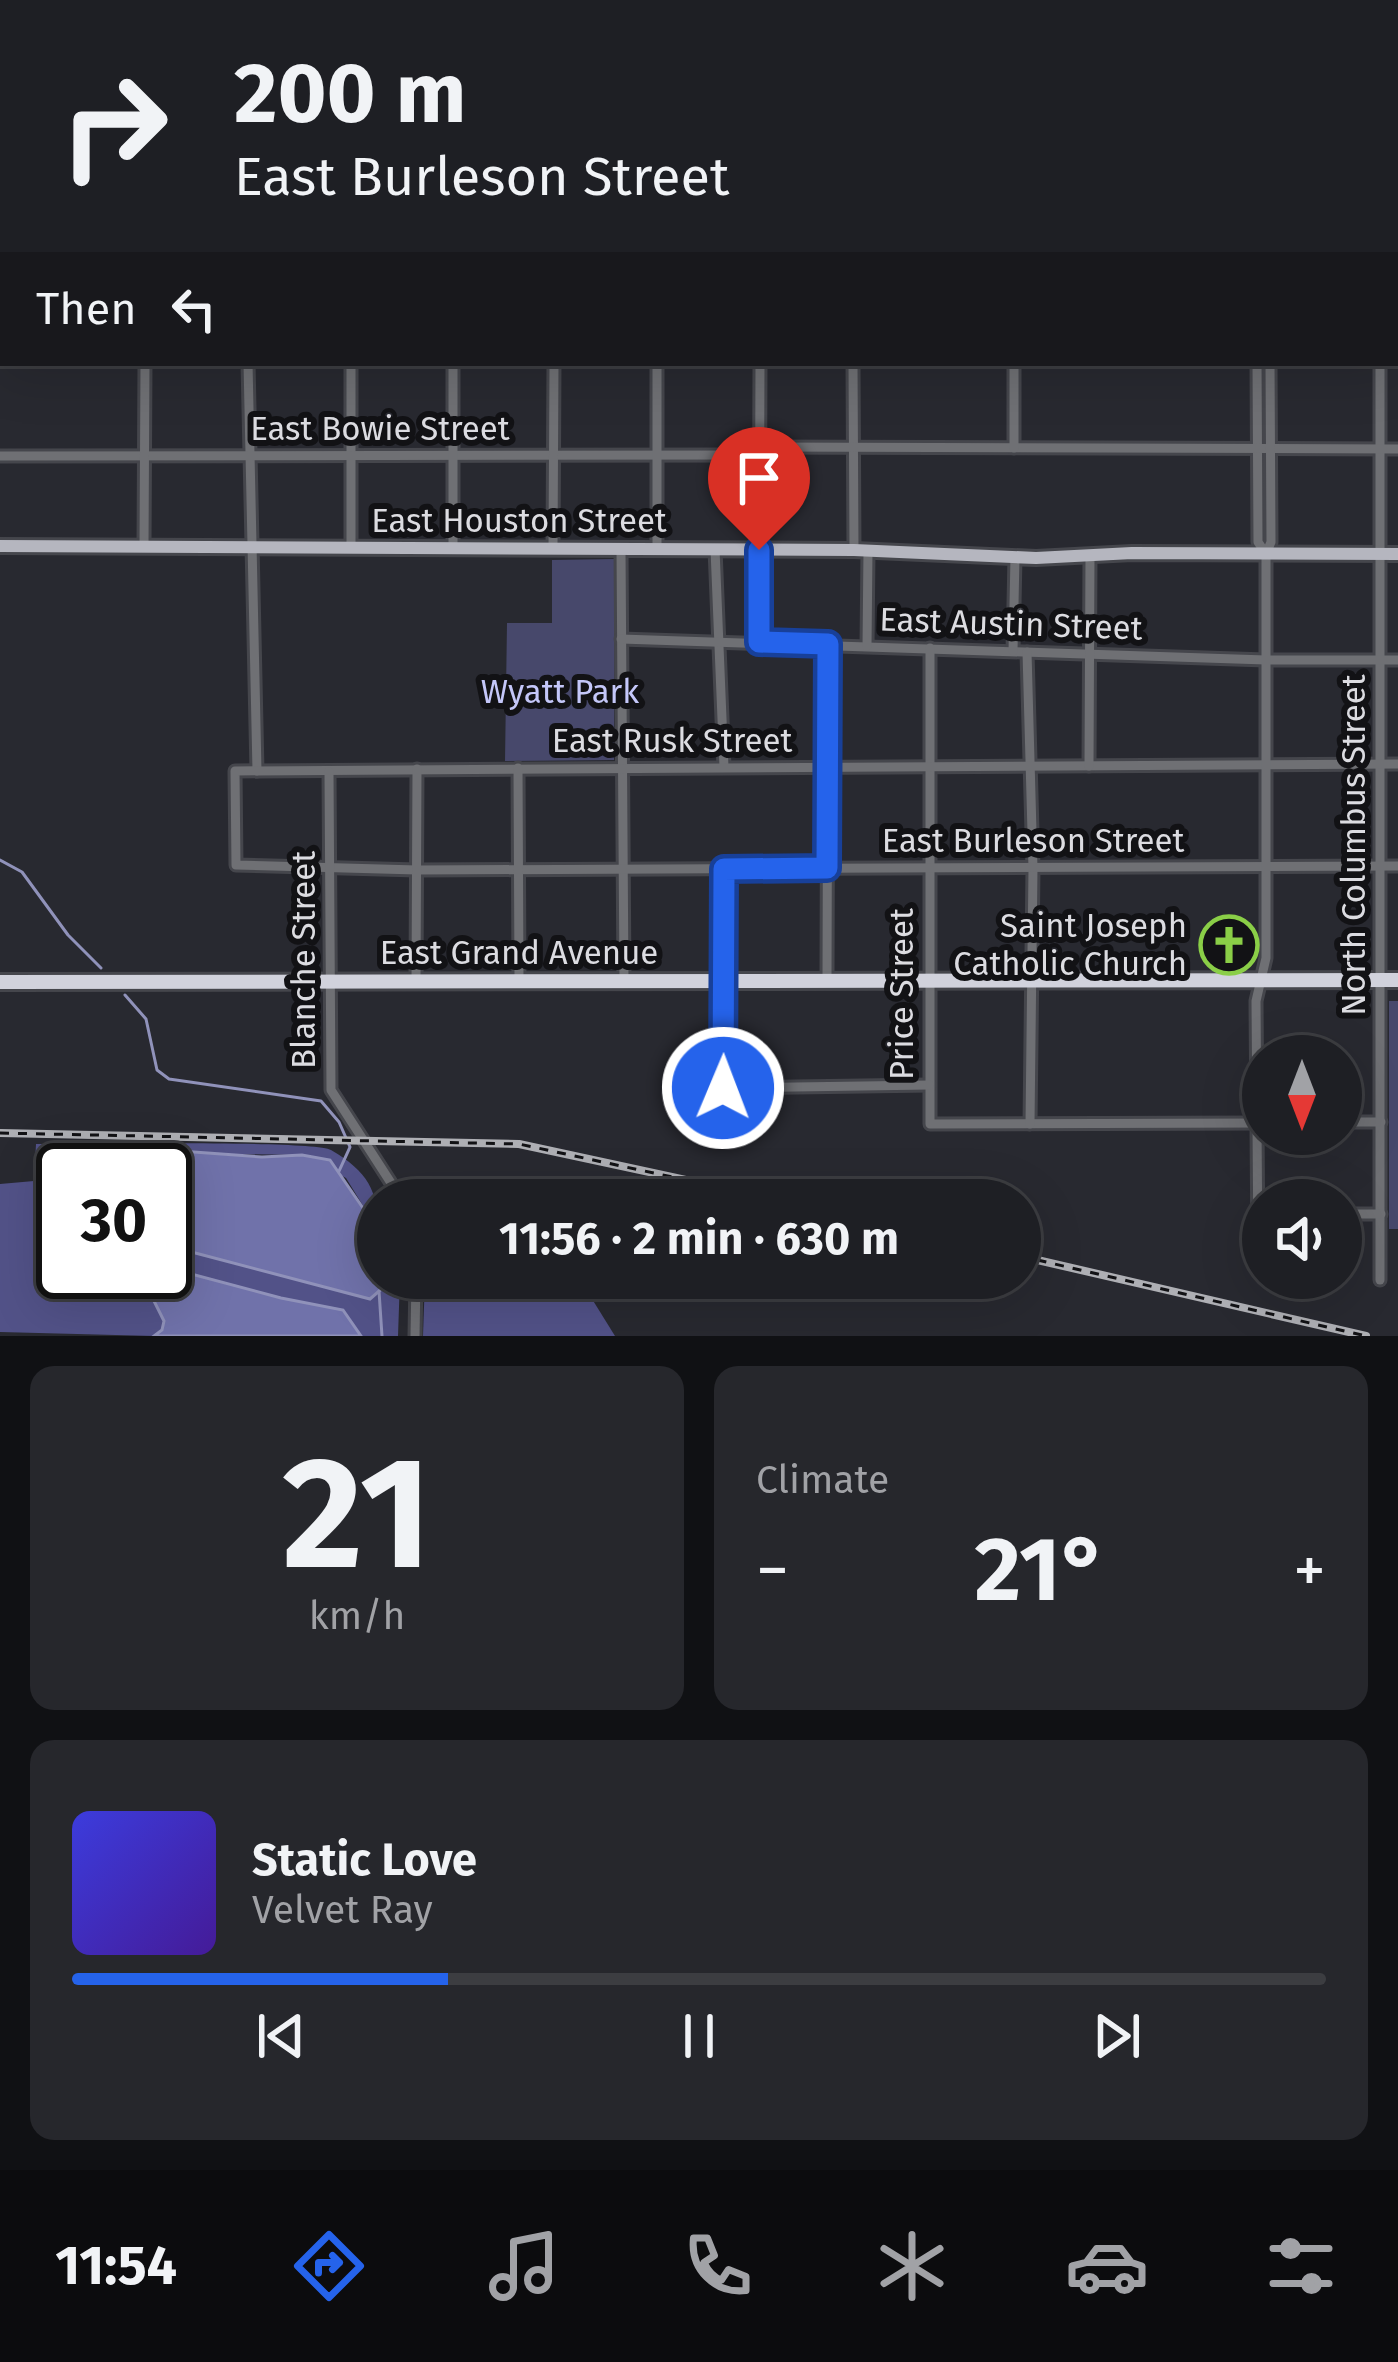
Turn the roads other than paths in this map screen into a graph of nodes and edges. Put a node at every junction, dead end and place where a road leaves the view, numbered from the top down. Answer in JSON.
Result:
{"nodes":[{"id":1,"x":145,"y":366,"type":"edge"},
{"id":2,"x":248,"y":366,"type":"edge"},
{"id":3,"x":351,"y":366,"type":"edge"},
{"id":4,"x":453,"y":366,"type":"edge"},
{"id":5,"x":554,"y":366,"type":"edge"},
{"id":6,"x":657,"y":366,"type":"edge"},
{"id":7,"x":760,"y":366,"type":"edge"},
{"id":8,"x":853,"y":366,"type":"edge"},
{"id":9,"x":1014,"y":366,"type":"edge"},
{"id":10,"x":1257,"y":366,"type":"edge"},
{"id":11,"x":1270,"y":366,"type":"edge"},
{"id":12,"x":1380,"y":366,"type":"edge"},
{"id":13,"x":854,"y":447,"type":"junction"},
{"id":14,"x":1014,"y":448,"type":"junction"},
{"id":15,"x":1264,"y":448,"type":"junction"},
{"id":16,"x":1381,"y":449,"type":"junction"},
{"id":17,"x":1398,"y":449,"type":"edge"},
{"id":18,"x":759,"y":451,"type":"junction"},
{"id":19,"x":145,"y":454,"type":"junction"},
{"id":20,"x":248,"y":455,"type":"junction"},
{"id":21,"x":0,"y":456,"type":"edge"},
{"id":22,"x":351,"y":456,"type":"junction"},
{"id":23,"x":657,"y":456,"type":"junction"},
{"id":24,"x":453,"y":457,"type":"junction"},
{"id":25,"x":554,"y":457,"type":"junction"},
{"id":26,"x":144,"y":545,"type":"junction"},
{"id":27,"x":0,"y":546,"type":"edge"},
{"id":28,"x":251,"y":546,"type":"junction"},
{"id":29,"x":351,"y":547,"type":"junction"},
{"id":30,"x":452,"y":548,"type":"junction"},
{"id":31,"x":554,"y":549,"type":"junction"},
{"id":32,"x":657,"y":549,"type":"junction"},
{"id":33,"x":715,"y":549,"type":"junction"},
{"id":34,"x":621,"y":550,"type":"junction"},
{"id":35,"x":759,"y":550,"type":"junction"},
{"id":36,"x":861,"y":551,"type":"junction"},
{"id":37,"x":1266,"y":554,"type":"junction"},
{"id":38,"x":1382,"y":554,"type":"junction"},
{"id":39,"x":1398,"y":554,"type":"edge"},
{"id":40,"x":1090,"y":556,"type":"junction"},
{"id":41,"x":1015,"y":557,"type":"junction"},
{"id":42,"x":621,"y":640,"type":"junction"},
{"id":43,"x":717,"y":641,"type":"junction"},
{"id":44,"x":759,"y":642,"type":"junction"},
{"id":45,"x":828,"y":644,"type":"junction"},
{"id":46,"x":867,"y":646,"type":"junction"},
{"id":47,"x":930,"y":648,"type":"junction"},
{"id":48,"x":1013,"y":651,"type":"junction"},
{"id":49,"x":1027,"y":652,"type":"junction"},
{"id":50,"x":1087,"y":654,"type":"junction"},
{"id":51,"x":1266,"y":660,"type":"junction"},
{"id":52,"x":1381,"y":660,"type":"junction"},
{"id":53,"x":1398,"y":660,"type":"edge"},
{"id":54,"x":1266,"y":764,"type":"junction"},
{"id":55,"x":1381,"y":764,"type":"junction"},
{"id":56,"x":1398,"y":764,"type":"edge"},
{"id":57,"x":1031,"y":766,"type":"junction"},
{"id":58,"x":1088,"y":766,"type":"junction"},
{"id":59,"x":620,"y":767,"type":"junction"},
{"id":60,"x":724,"y":767,"type":"junction"},
{"id":61,"x":827,"y":767,"type":"junction"},
{"id":62,"x":931,"y":767,"type":"junction"},
{"id":63,"x":518,"y":768,"type":"junction"},
{"id":64,"x":417,"y":769,"type":"junction"},
{"id":65,"x":257,"y":771,"type":"junction"},
{"id":66,"x":329,"y":772,"type":"junction"},
{"id":67,"x":236,"y":865,"type":"joint"},
{"id":68,"x":1381,"y":866,"type":"junction"},
{"id":69,"x":1398,"y":866,"type":"edge"},
{"id":70,"x":1266,"y":867,"type":"junction"},
{"id":71,"x":827,"y":868,"type":"junction"},
{"id":72,"x":1033,"y":868,"type":"junction"},
{"id":73,"x":331,"y":869,"type":"junction"},
{"id":74,"x":519,"y":869,"type":"junction"},
{"id":75,"x":724,"y":869,"type":"junction"},
{"id":76,"x":930,"y":869,"type":"junction"},
{"id":77,"x":417,"y":870,"type":"junction"},
{"id":78,"x":621,"y":870,"type":"junction"},
{"id":79,"x":724,"y":979,"type":"junction"},
{"id":80,"x":827,"y":979,"type":"junction"},
{"id":81,"x":929,"y":979,"type":"junction"},
{"id":82,"x":1031,"y":979,"type":"junction"},
{"id":83,"x":1261,"y":979,"type":"junction"},
{"id":84,"x":331,"y":980,"type":"junction"},
{"id":85,"x":416,"y":980,"type":"junction"},
{"id":86,"x":519,"y":980,"type":"junction"},
{"id":87,"x":623,"y":980,"type":"junction"},
{"id":88,"x":1381,"y":980,"type":"junction"},
{"id":89,"x":1398,"y":980,"type":"edge"},
{"id":90,"x":0,"y":987,"type":"edge"},
{"id":91,"x":1257,"y":1035,"type":"edge"},
{"id":92,"x":928,"y":1085,"type":"junction"},
{"id":93,"x":1362,"y":1122,"type":"edge"},
{"id":94,"x":1381,"y":1122,"type":"junction"},
{"id":95,"x":1030,"y":1124,"type":"junction"},
{"id":96,"x":1242,"y":1124,"type":"edge"},
{"id":97,"x":388,"y":1179,"type":"edge"},
{"id":98,"x":1362,"y":1214,"type":"edge"},
{"id":99,"x":1381,"y":1214,"type":"junction"},
{"id":100,"x":1380,"y":1234,"type":"junction"},
{"id":101,"x":1398,"y":1234,"type":"edge"},
{"id":102,"x":1380,"y":1280,"type":"dead end"},
{"id":103,"x":416,"y":1299,"type":"edge"},
{"id":104,"x":415,"y":1336,"type":"edge"}],
"edges":[{"from":1,"to":19,"type":"street"},
{"from":2,"to":20,"type":"street"},
{"from":3,"to":22,"type":"street"},
{"from":4,"to":24,"type":"street"},
{"from":5,"to":25,"type":"street"},
{"from":6,"to":23,"type":"street"},
{"from":7,"to":18,"type":"street"},
{"from":8,"to":13,"type":"street"},
{"from":9,"to":14,"type":"street"},
{"from":10,"to":15,"type":"street"},
{"from":11,"to":15,"type":"street"},
{"from":12,"to":16,"type":"street","name":"North Columbus Street"},
{"from":13,"to":14,"type":"street","name":"East Bowie Street"},
{"from":13,"to":18,"type":"street","name":"East Bowie Street"},
{"from":13,"to":36,"type":"street"},
{"from":14,"to":15,"type":"street","name":"East Bowie Street"},
{"from":15,"to":16,"type":"street","name":"East Bowie Street"},
{"from":15,"to":37,"type":"street"},
{"from":16,"to":17,"type":"street","name":"East Bowie Street"},
{"from":16,"to":38,"type":"street","name":"North Columbus Street"},
{"from":18,"to":23,"type":"street","name":"East Bowie Street"},
{"from":18,"to":35,"type":"street"},
{"from":19,"to":20,"type":"street","name":"East Bowie Street"},
{"from":19,"to":21,"type":"street","name":"East Bowie Street"},
{"from":19,"to":26,"type":"street"},
{"from":20,"to":22,"type":"street","name":"East Bowie Street"},
{"from":20,"to":28,"type":"street"},
{"from":22,"to":24,"type":"street","name":"East Bowie Street"},
{"from":22,"to":29,"type":"street"},
{"from":23,"to":25,"type":"street","name":"East Bowie Street"},
{"from":23,"to":32,"type":"street"},
{"from":24,"to":25,"type":"street","name":"East Bowie Street"},
{"from":24,"to":30,"type":"street"},
{"from":25,"to":31,"type":"street"},
{"from":26,"to":27,"type":"main road","name":"East Houston Street"},
{"from":26,"to":28,"type":"main road","name":"East Houston Street"},
{"from":28,"to":29,"type":"main road","name":"East Houston Street"},
{"from":28,"to":65,"type":"street"},
{"from":29,"to":30,"type":"main road","name":"East Houston Street"},
{"from":30,"to":31,"type":"main road","name":"East Houston Street"},
{"from":31,"to":34,"type":"main road","name":"East Houston Street"},
{"from":32,"to":33,"type":"main road","name":"East Houston Street"},
{"from":32,"to":34,"type":"main road","name":"East Houston Street"},
{"from":33,"to":35,"type":"main road","name":"East Houston Street"},
{"from":33,"to":43,"type":"street"},
{"from":34,"to":42,"type":"street"},
{"from":35,"to":36,"type":"main road","name":"East Houston Street"},
{"from":35,"to":44,"type":"street"},
{"from":36,"to":41,"type":"main road","name":"East Houston Street"},
{"from":36,"to":46,"type":"street"},
{"from":37,"to":38,"type":"main road","name":"East Houston Street"},
{"from":37,"to":40,"type":"main road","name":"East Houston Street"},
{"from":37,"to":51,"type":"street"},
{"from":38,"to":39,"type":"main road","name":"East Houston Street"},
{"from":38,"to":52,"type":"street","name":"North Columbus Street"},
{"from":40,"to":41,"type":"main road","name":"East Houston Street"},
{"from":40,"to":50,"type":"street"},
{"from":41,"to":48,"type":"street"},
{"from":42,"to":43,"type":"street","name":"East Austin Street"},
{"from":42,"to":59,"type":"street"},
{"from":43,"to":44,"type":"street","name":"East Austin Street"},
{"from":43,"to":60,"type":"street"},
{"from":44,"to":45,"type":"street","name":"East Austin Street"},
{"from":45,"to":46,"type":"street","name":"East Austin Street"},
{"from":45,"to":61,"type":"street"},
{"from":46,"to":47,"type":"street","name":"East Austin Street"},
{"from":47,"to":48,"type":"street","name":"East Austin Street"},
{"from":47,"to":62,"type":"street","name":"Price Street"},
{"from":48,"to":49,"type":"street","name":"East Austin Street"},
{"from":49,"to":50,"type":"street","name":"East Austin Street"},
{"from":49,"to":57,"type":"street"},
{"from":50,"to":51,"type":"street","name":"East Austin Street"},
{"from":50,"to":58,"type":"street"},
{"from":51,"to":52,"type":"street","name":"East Austin Street"},
{"from":51,"to":54,"type":"street"},
{"from":52,"to":53,"type":"street","name":"East Austin Street"},
{"from":52,"to":55,"type":"street","name":"North Columbus Street"},
{"from":54,"to":55,"type":"street","name":"East Rusk Street"},
{"from":54,"to":58,"type":"street","name":"East Rusk Street"},
{"from":54,"to":70,"type":"street"},
{"from":55,"to":56,"type":"street","name":"East Rusk Street"},
{"from":55,"to":68,"type":"street","name":"North Columbus Street"},
{"from":57,"to":58,"type":"street","name":"East Rusk Street"},
{"from":57,"to":62,"type":"street","name":"East Rusk Street"},
{"from":57,"to":72,"type":"street"},
{"from":59,"to":60,"type":"street","name":"East Rusk Street"},
{"from":59,"to":63,"type":"street","name":"East Rusk Street"},
{"from":59,"to":78,"type":"street"},
{"from":60,"to":61,"type":"street","name":"East Rusk Street"},
{"from":61,"to":62,"type":"street","name":"East Rusk Street"},
{"from":61,"to":71,"type":"street"},
{"from":62,"to":76,"type":"street","name":"Price Street"},
{"from":63,"to":64,"type":"street","name":"East Rusk Street"},
{"from":63,"to":74,"type":"street"},
{"from":64,"to":66,"type":"street","name":"East Rusk Street"},
{"from":64,"to":77,"type":"street"},
{"from":65,"to":66,"type":"street","name":"East Rusk Street"},
{"from":65,"to":67,"type":"street","name":"East Rusk Street"},
{"from":66,"to":73,"type":"street","name":"Blanche Street"},
{"from":67,"to":73,"type":"street","name":"East Burleson Street"},
{"from":68,"to":69,"type":"street","name":"East Burleson Street"},
{"from":68,"to":70,"type":"street","name":"East Burleson Street"},
{"from":68,"to":88,"type":"street","name":"North Columbus Street"},
{"from":70,"to":72,"type":"street","name":"East Burleson Street"},
{"from":70,"to":83,"type":"street"},
{"from":71,"to":75,"type":"street","name":"East Burleson Street"},
{"from":71,"to":76,"type":"street","name":"East Burleson Street"},
{"from":71,"to":80,"type":"street"},
{"from":72,"to":76,"type":"street","name":"East Burleson Street"},
{"from":72,"to":82,"type":"street"},
{"from":73,"to":77,"type":"street","name":"East Burleson Street"},
{"from":73,"to":84,"type":"street","name":"Blanche Street"},
{"from":74,"to":77,"type":"street","name":"East Burleson Street"},
{"from":74,"to":78,"type":"street","name":"East Burleson Street"},
{"from":74,"to":86,"type":"street"},
{"from":75,"to":78,"type":"street","name":"East Burleson Street"},
{"from":75,"to":79,"type":"street"},
{"from":76,"to":81,"type":"street","name":"Price Street"},
{"from":77,"to":85,"type":"street"},
{"from":78,"to":87,"type":"street"},
{"from":79,"to":80,"type":"highway","name":"East Grand Avenue"},
{"from":79,"to":87,"type":"highway","name":"East Grand Avenue"},
{"from":79,"to":92,"type":"street"},
{"from":80,"to":81,"type":"highway","name":"East Grand Avenue"},
{"from":81,"to":82,"type":"highway","name":"East Grand Avenue"},
{"from":81,"to":92,"type":"street","name":"Price Street"},
{"from":82,"to":83,"type":"highway","name":"East Grand Avenue"},
{"from":82,"to":95,"type":"street"},
{"from":83,"to":88,"type":"highway","name":"East Grand Avenue"},
{"from":83,"to":91,"type":"street"},
{"from":84,"to":85,"type":"highway","name":"East Grand Avenue"},
{"from":84,"to":90,"type":"highway","name":"East Grand Avenue"},
{"from":84,"to":97,"type":"street","name":"Blanche Street"},
{"from":85,"to":86,"type":"highway","name":"East Grand Avenue"},
{"from":86,"to":87,"type":"highway","name":"East Grand Avenue"},
{"from":88,"to":89,"type":"highway","name":"East Grand Avenue"},
{"from":88,"to":94,"type":"street","name":"North Columbus Street"},
{"from":92,"to":95,"type":"street","name":"Price Street"},
{"from":93,"to":94,"type":"street"},
{"from":94,"to":99,"type":"street","name":"North Columbus Street"},
{"from":95,"to":96,"type":"street"},
{"from":98,"to":99,"type":"street"},
{"from":99,"to":100,"type":"street","name":"North Columbus Street"},
{"from":100,"to":101,"type":"street"},
{"from":100,"to":102,"type":"street","name":"North Columbus Street"},
{"from":103,"to":104,"type":"street"}]}
